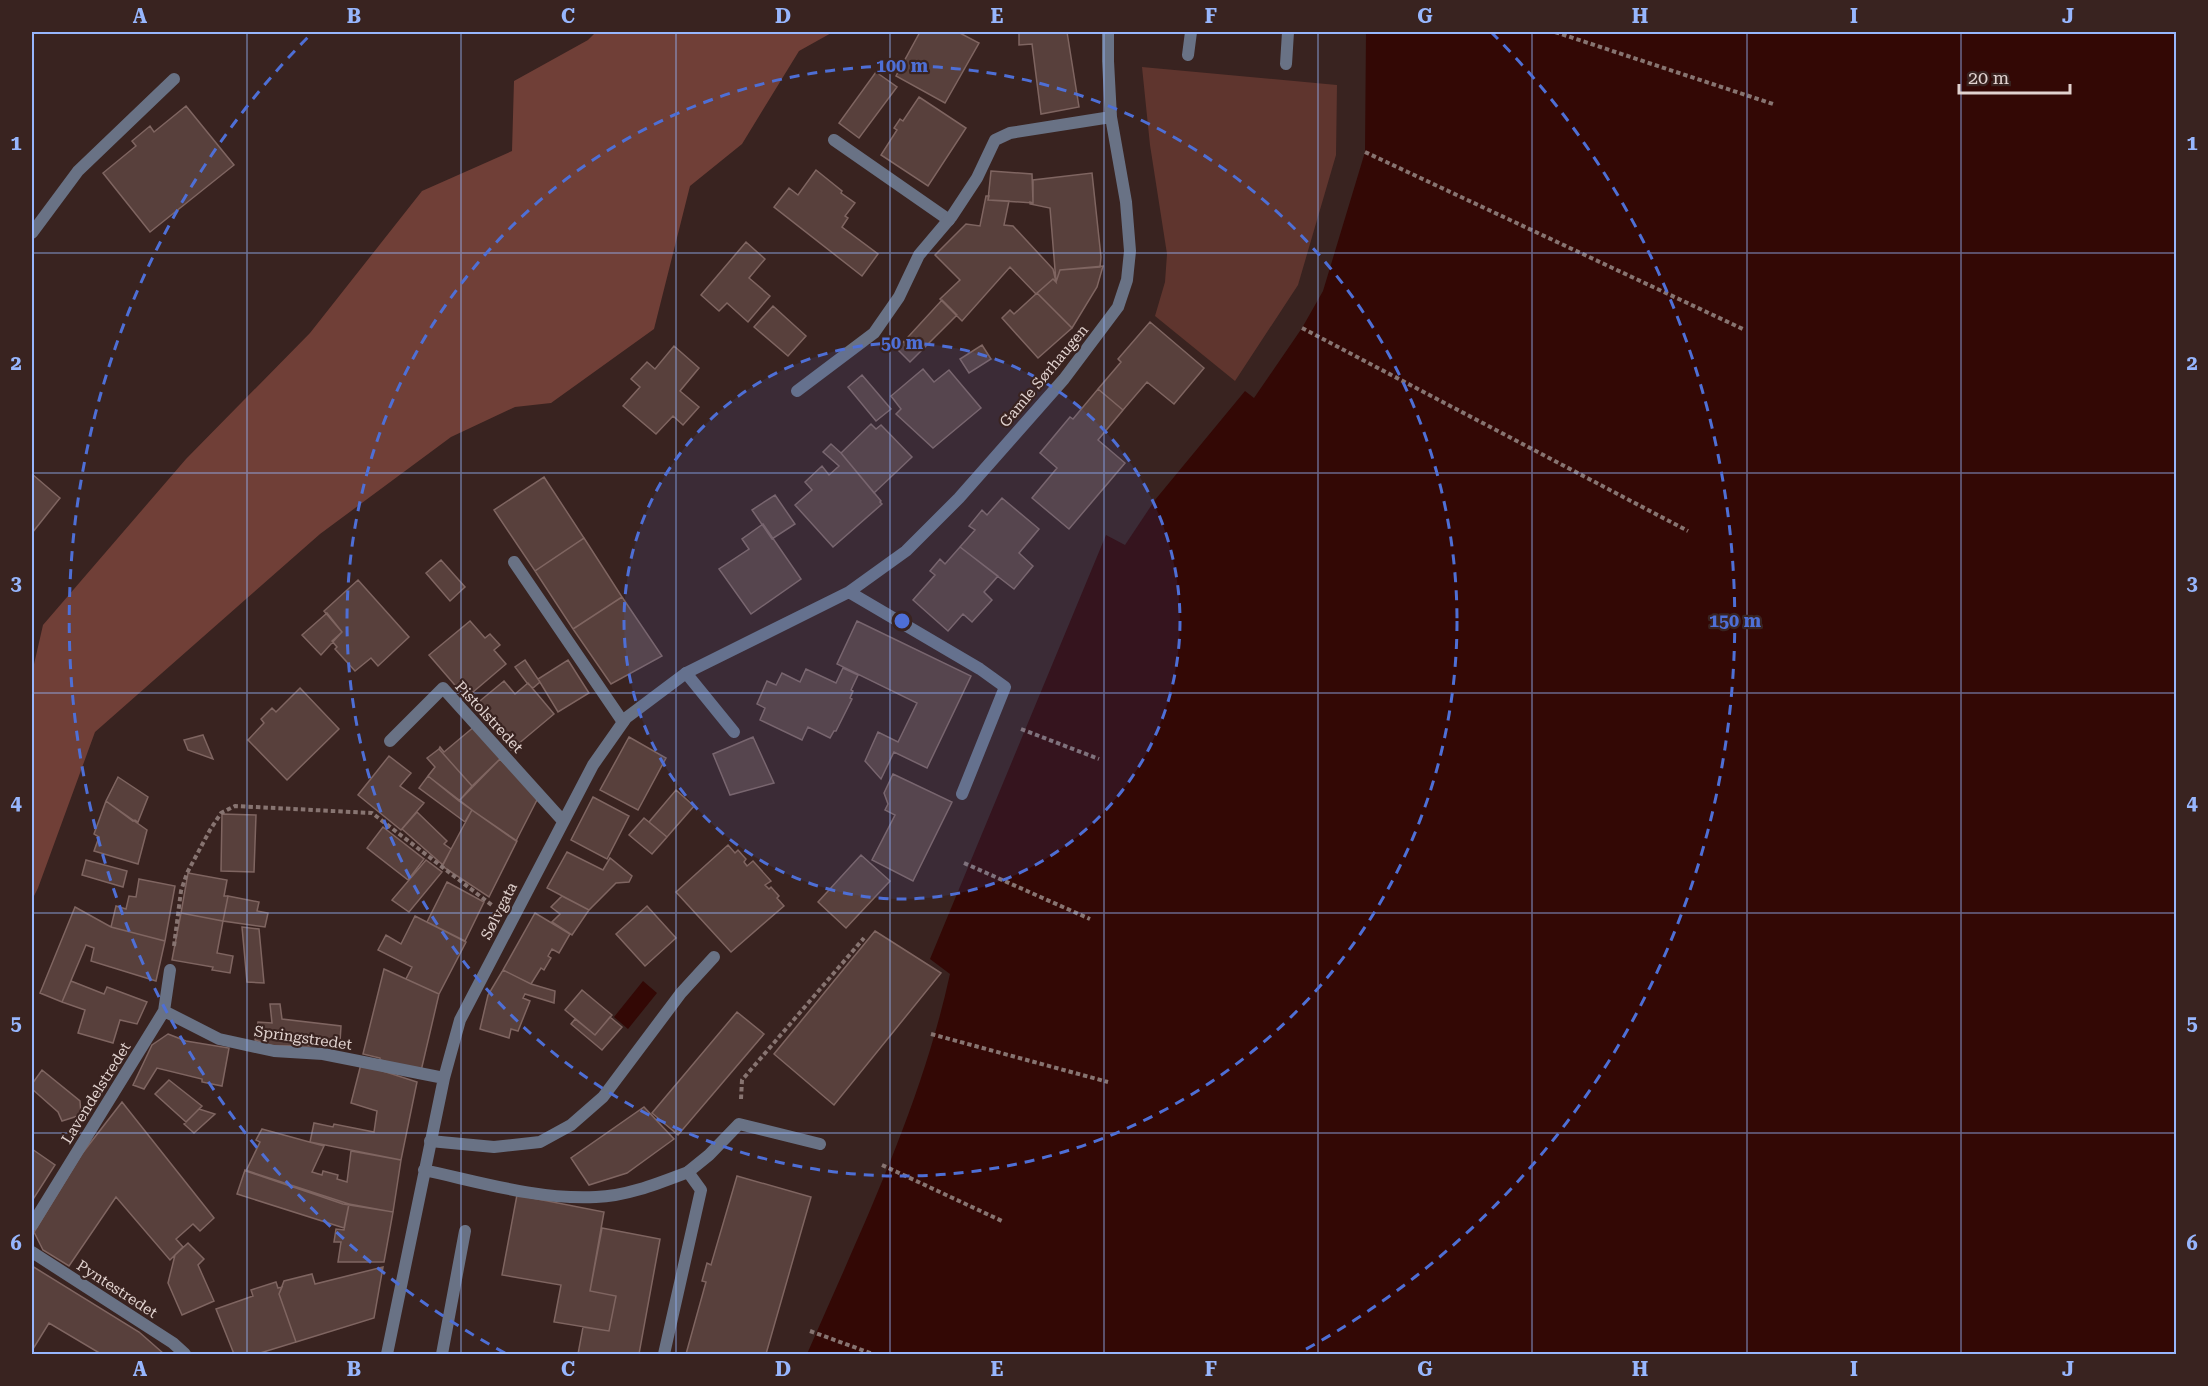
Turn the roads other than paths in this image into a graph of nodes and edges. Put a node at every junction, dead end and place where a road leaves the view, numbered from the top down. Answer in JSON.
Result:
{"nodes":[{"id":1,"x":1108,"y":32,"type":"edge"},
{"id":2,"x":1191,"y":32,"type":"edge"},
{"id":3,"x":1288,"y":32,"type":"edge"},
{"id":4,"x":1188,"y":55,"type":"dead end"},
{"id":5,"x":1286,"y":64,"type":"dead end"},
{"id":6,"x":174,"y":79,"type":"dead end"},
{"id":7,"x":1111,"y":117,"type":"junction"},
{"id":8,"x":834,"y":140,"type":"dead end"},
{"id":9,"x":949,"y":220,"type":"junction"},
{"id":10,"x":32,"y":233,"type":"edge"},
{"id":11,"x":797,"y":392,"type":"dead end"},
{"id":12,"x":514,"y":562,"type":"dead end"},
{"id":13,"x":849,"y":592,"type":"junction"},
{"id":14,"x":686,"y":673,"type":"junction"},
{"id":15,"x":657,"y":693,"type":"joint"},
{"id":16,"x":624,"y":722,"type":"junction"},
{"id":17,"x":734,"y":732,"type":"dead end"},
{"id":18,"x":390,"y":741,"type":"dead end"},
{"id":19,"x":962,"y":794,"type":"dead end"},
{"id":20,"x":563,"y":821,"type":"junction"},
{"id":21,"x":714,"y":957,"type":"dead end"},
{"id":22,"x":170,"y":970,"type":"road end"},
{"id":23,"x":165,"y":1011,"type":"junction"},
{"id":24,"x":444,"y":1078,"type":"junction"},
{"id":25,"x":430,"y":1141,"type":"junction"},
{"id":26,"x":820,"y":1144,"type":"dead end"},
{"id":27,"x":424,"y":1170,"type":"junction"},
{"id":28,"x":688,"y":1172,"type":"junction"},
{"id":29,"x":32,"y":1225,"type":"edge"},
{"id":30,"x":465,"y":1232,"type":"dead end"},
{"id":31,"x":32,"y":1252,"type":"edge"},
{"id":32,"x":185,"y":1354,"type":"edge"},
{"id":33,"x":387,"y":1354,"type":"edge"},
{"id":34,"x":442,"y":1354,"type":"edge"},
{"id":35,"x":664,"y":1354,"type":"edge"}],
"edges":[{"from":1,"to":7,"type":"street","name":"Gamle Sørhaugen"},
{"from":2,"to":4,"type":"street"},
{"from":3,"to":5,"type":"street"},
{"from":6,"to":10,"type":"street"},
{"from":7,"to":9,"type":"street"},
{"from":7,"to":13,"type":"street","name":"Gamle Sørhaugen"},
{"from":8,"to":9,"type":"street"},
{"from":9,"to":11,"type":"street"},
{"from":12,"to":16,"type":"street"},
{"from":13,"to":14,"type":"street","name":"Gamle Sørhaugen"},
{"from":13,"to":19,"type":"street"},
{"from":14,"to":15,"type":"street","name":"Gamle Sørhaugen"},
{"from":14,"to":17,"type":"street"},
{"from":15,"to":16,"type":"street","name":"Sølvgata"},
{"from":16,"to":20,"type":"street","name":"Sølvgata"},
{"from":18,"to":20,"type":"street","name":"Pistolstredet"},
{"from":20,"to":24,"type":"street","name":"Sølvgata"},
{"from":21,"to":25,"type":"street"},
{"from":22,"to":23,"type":"street","name":"Lavendelstredet"},
{"from":23,"to":24,"type":"street","name":"Springstredet"},
{"from":23,"to":29,"type":"street","name":"Lavendelstredet"},
{"from":24,"to":25,"type":"street","name":"Sølvgata"},
{"from":25,"to":27,"type":"street","name":"Sølvgata"},
{"from":26,"to":28,"type":"street"},
{"from":27,"to":28,"type":"street"},
{"from":27,"to":33,"type":"street","name":"Sølvgata"},
{"from":28,"to":35,"type":"street"},
{"from":30,"to":34,"type":"street"},
{"from":31,"to":32,"type":"street","name":"Pyntestredet"}]}
